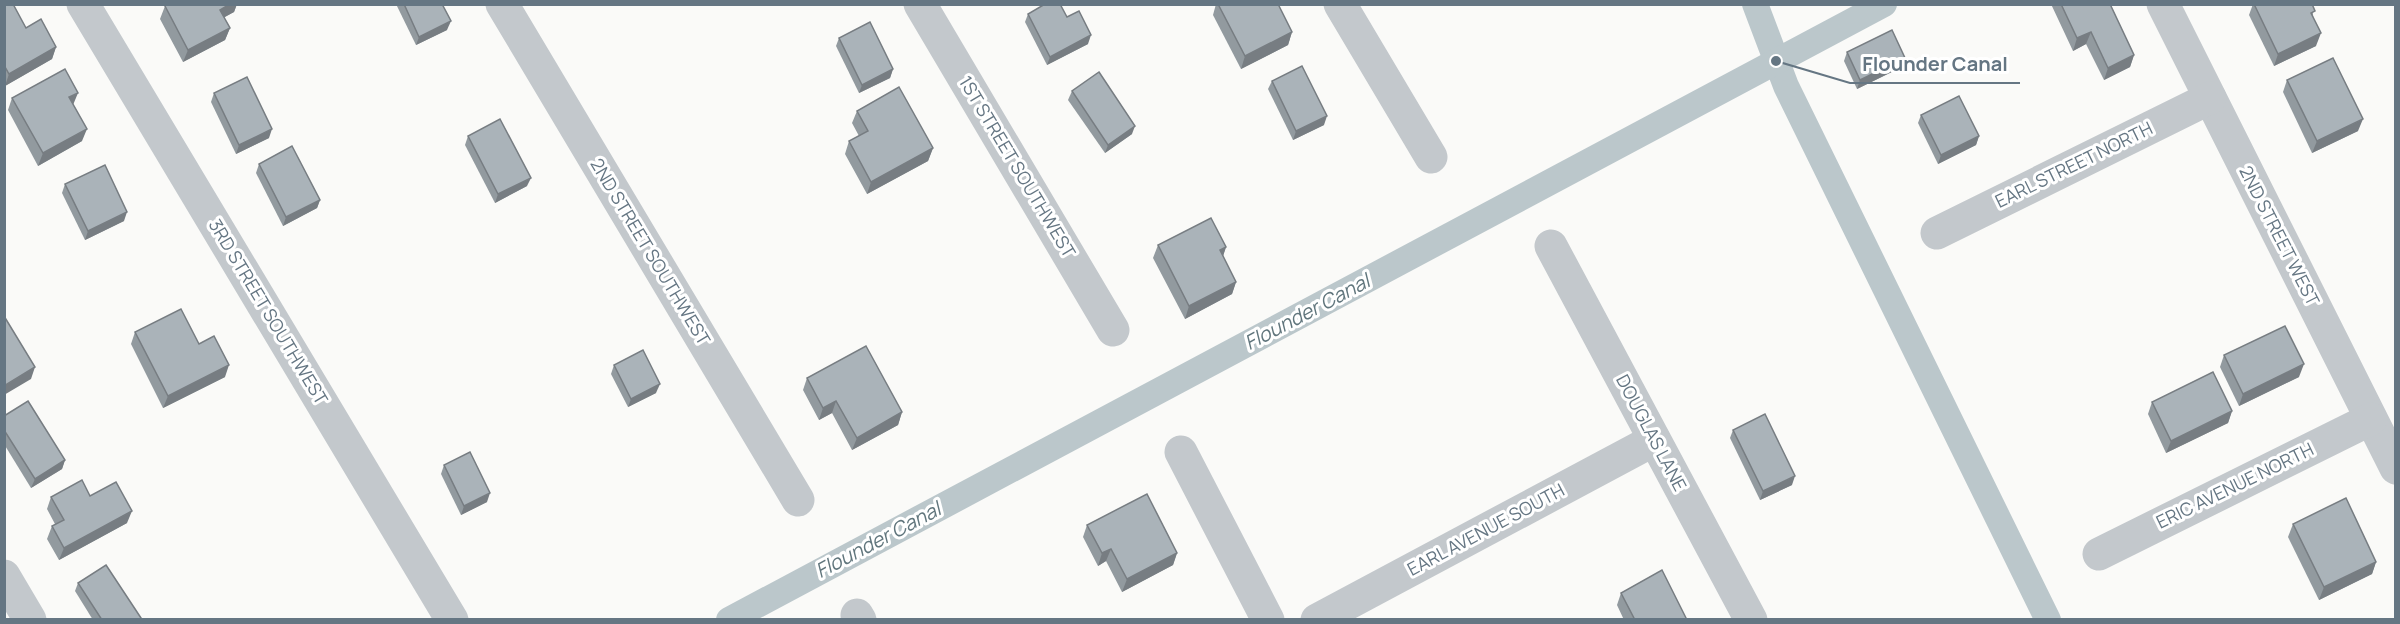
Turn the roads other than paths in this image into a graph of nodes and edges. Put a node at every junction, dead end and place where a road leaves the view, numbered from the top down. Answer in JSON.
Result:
{"nodes":[{"id":1,"x":83,"y":4,"type":"edge"},
{"id":2,"x":502,"y":4,"type":"edge"},
{"id":3,"x":920,"y":4,"type":"edge"},
{"id":4,"x":1340,"y":4,"type":"edge"},
{"id":5,"x":2163,"y":4,"type":"edge"},
{"id":6,"x":2210,"y":98,"type":"junction"},
{"id":7,"x":1431,"y":157,"type":"dead end"},
{"id":8,"x":1938,"y":233,"type":"dead end"},
{"id":9,"x":1551,"y":246,"type":"dead end"},
{"id":10,"x":1113,"y":330,"type":"dead end"},
{"id":11,"x":2371,"y":419,"type":"junction"},
{"id":12,"x":1654,"y":440,"type":"junction"},
{"id":13,"x":1181,"y":452,"type":"dead end"},
{"id":14,"x":2396,"y":468,"type":"edge"},
{"id":15,"x":798,"y":500,"type":"dead end"},
{"id":16,"x":2099,"y":554,"type":"dead end"},
{"id":17,"x":4,"y":576,"type":"edge"},
{"id":18,"x":30,"y":620,"type":"edge"},
{"id":19,"x":452,"y":620,"type":"edge"},
{"id":20,"x":1268,"y":620,"type":"edge"},
{"id":21,"x":1317,"y":620,"type":"edge"},
{"id":22,"x":1751,"y":620,"type":"edge"}],
"edges":[{"from":1,"to":19,"type":"street","name":"3RD STREET SOUTHWEST"},
{"from":2,"to":15,"type":"street","name":"2ND STREET SOUTHWEST"},
{"from":3,"to":10,"type":"street","name":"1ST STREET SOUTHWEST"},
{"from":4,"to":7,"type":"street"},
{"from":5,"to":6,"type":"street","name":"2ND STREET WEST"},
{"from":6,"to":8,"type":"street","name":"EARL STREET NORTH"},
{"from":6,"to":11,"type":"street","name":"2ND STREET WEST"},
{"from":9,"to":12,"type":"street","name":"DOUGLAS LANE"},
{"from":11,"to":14,"type":"street","name":"2ND STREET WEST"},
{"from":11,"to":16,"type":"street","name":"ERIC AVENUE NORTH"},
{"from":12,"to":21,"type":"street","name":"EARL AVENUE SOUTH"},
{"from":12,"to":22,"type":"street","name":"DOUGLAS LANE"},
{"from":13,"to":20,"type":"street"},
{"from":17,"to":18,"type":"street"}]}
